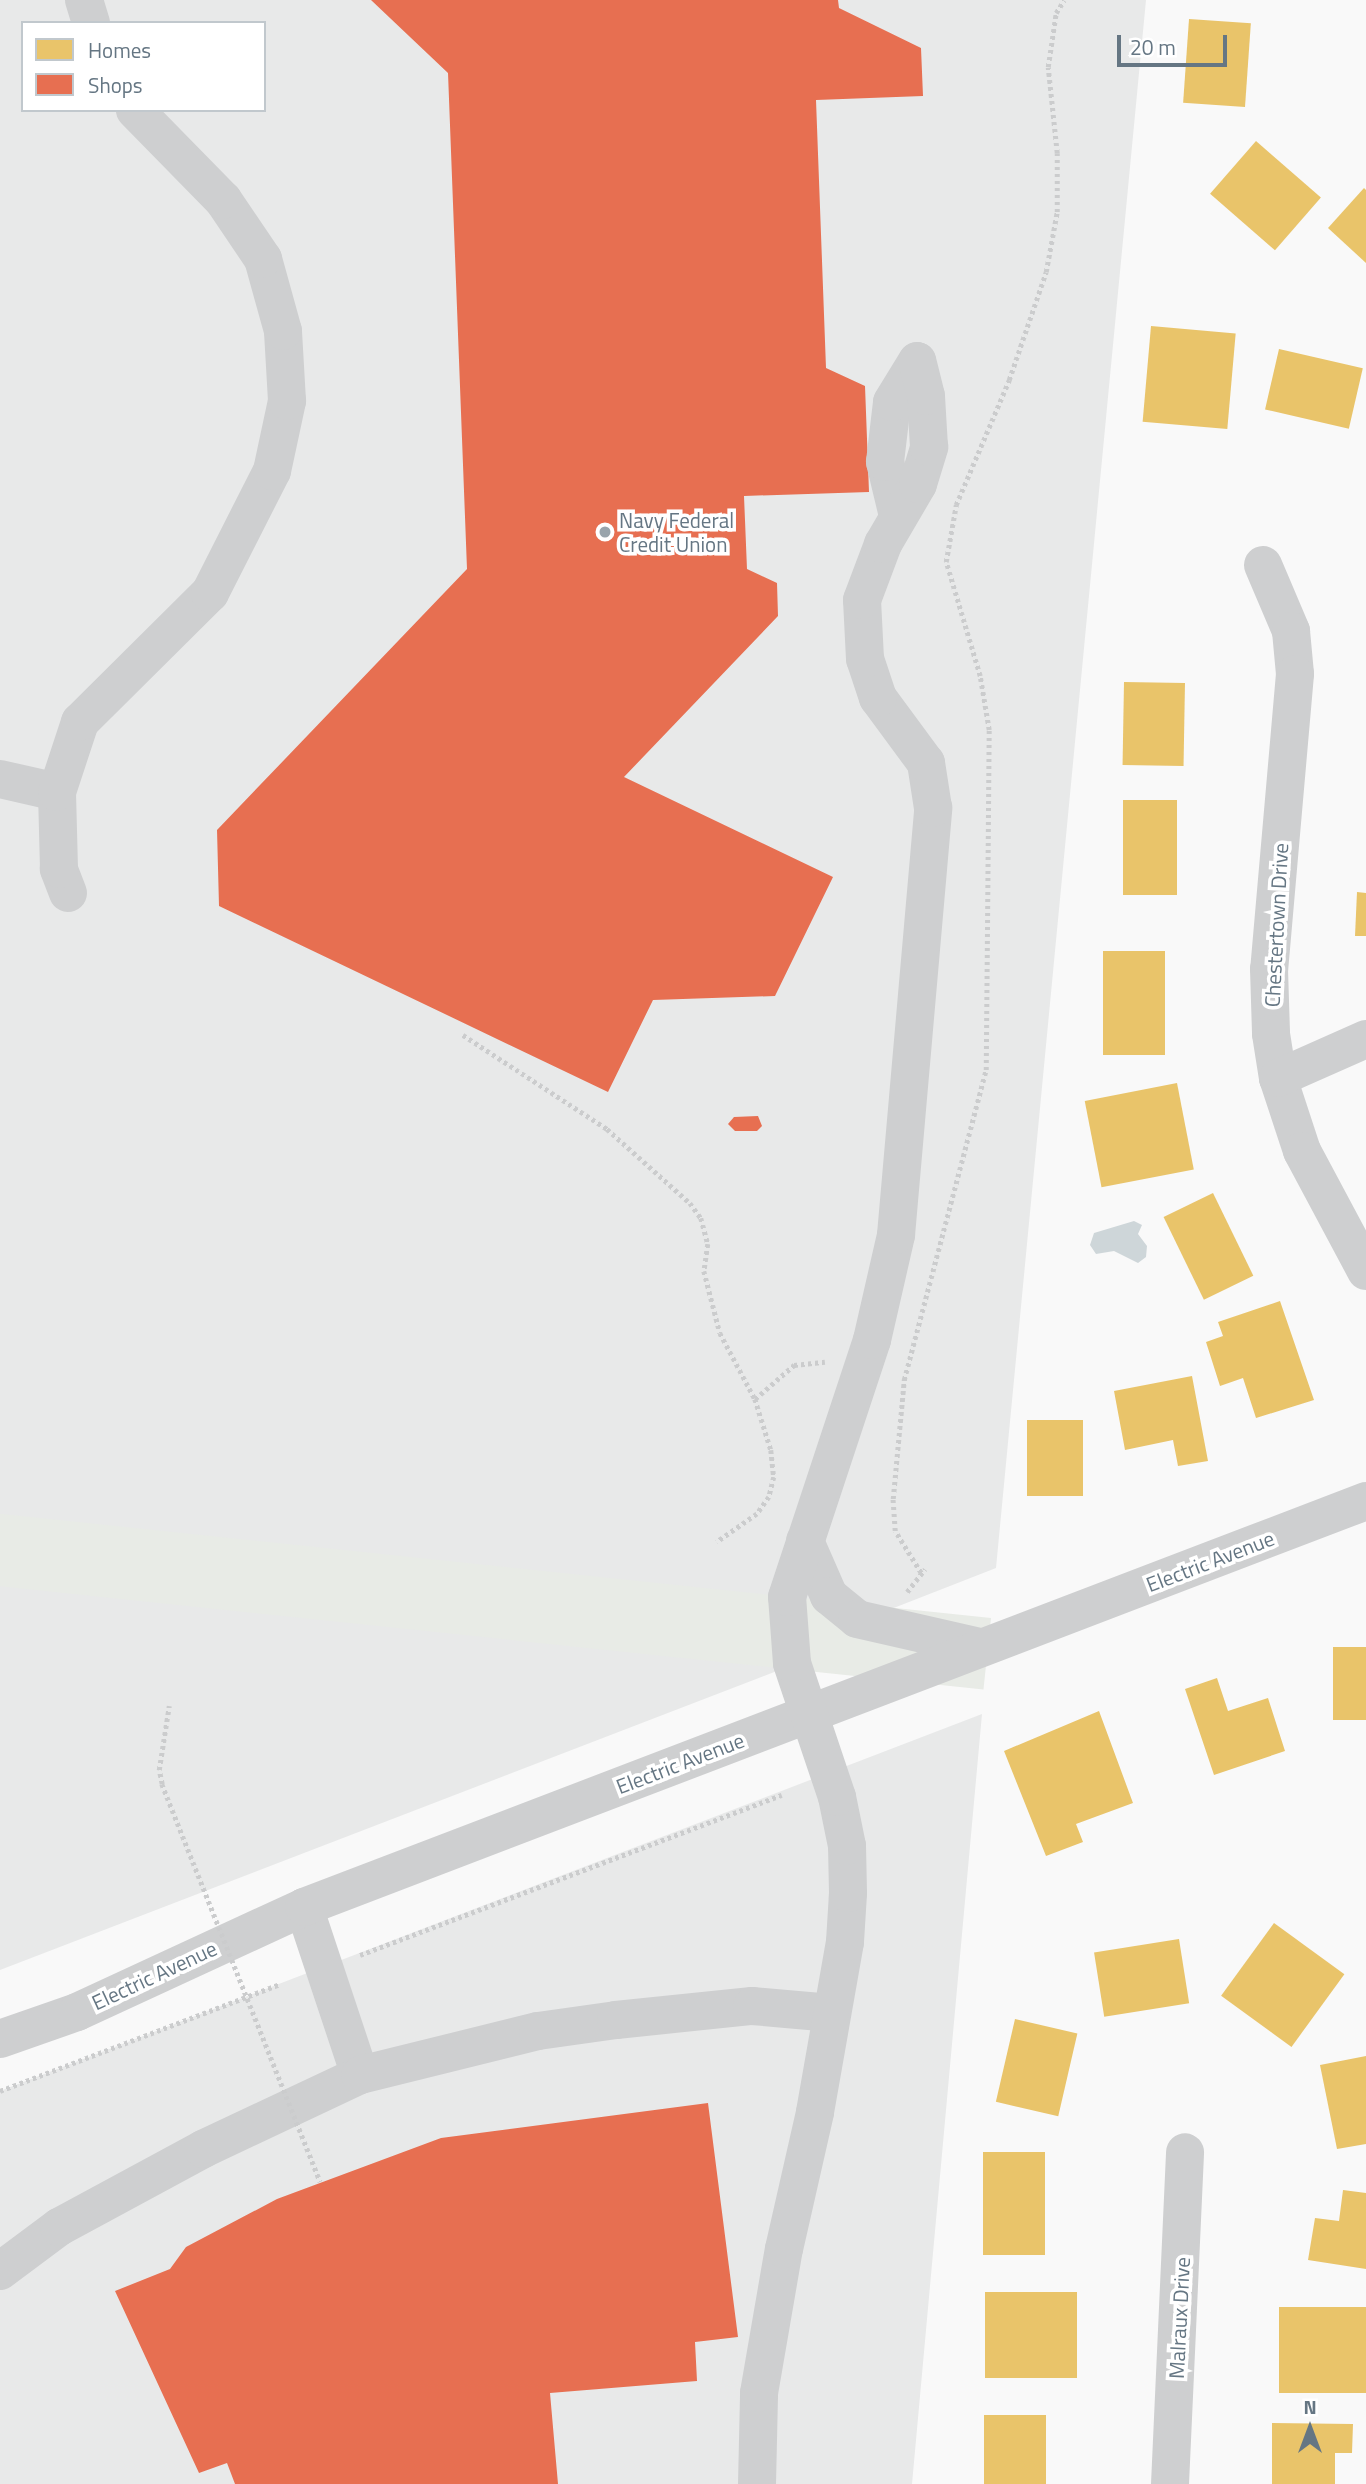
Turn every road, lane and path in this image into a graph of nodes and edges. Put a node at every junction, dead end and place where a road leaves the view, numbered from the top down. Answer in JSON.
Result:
{"nodes":[{"id":1,"x":84,"y":0,"type":"edge"},
{"id":2,"x":1064,"y":0,"type":"edge"},
{"id":3,"x":90,"y":21,"type":"edge"},
{"id":4,"x":137,"y":112,"type":"edge"},
{"id":5,"x":898,"y":516,"type":"dead end"},
{"id":6,"x":1263,"y":565,"type":"dead end"},
{"id":7,"x":0,"y":779,"type":"edge"},
{"id":8,"x":57,"y":792,"type":"junction"},
{"id":9,"x":68,"y":893,"type":"dead end"},
{"id":10,"x":463,"y":1035,"type":"dead end"},
{"id":11,"x":1366,"y":1039,"type":"edge"},
{"id":12,"x":1278,"y":1078,"type":"junction"},
{"id":13,"x":1366,"y":1271,"type":"edge"},
{"id":14,"x":1366,"y":1501,"type":"edge"},
{"id":15,"x":805,"y":1541,"type":"junction"},
{"id":16,"x":717,"y":1542,"type":"dead end"},
{"id":17,"x":921,"y":1573,"type":"dead end"},
{"id":18,"x":980,"y":1647,"type":"junction"},
{"id":19,"x":169,"y":1706,"type":"dead end"},
{"id":20,"x":809,"y":1713,"type":"junction"},
{"id":21,"x":782,"y":1795,"type":"dead end"},
{"id":22,"x":304,"y":1907,"type":"junction"},
{"id":23,"x":356,"y":1956,"type":"dead end"},
{"id":24,"x":278,"y":1985,"type":"dead end"},
{"id":25,"x":832,"y":2013,"type":"junction"},
{"id":26,"x":0,"y":2039,"type":"edge"},
{"id":27,"x":360,"y":2075,"type":"junction"},
{"id":28,"x":0,"y":2091,"type":"edge"},
{"id":29,"x":1185,"y":2152,"type":"dead end"},
{"id":30,"x":320,"y":2182,"type":"dead end"},
{"id":31,"x":0,"y":2272,"type":"edge"},
{"id":32,"x":757,"y":2484,"type":"edge"},
{"id":33,"x":1170,"y":2484,"type":"edge"}],
"edges":[{"from":1,"to":3,"type":"street"},
{"from":2,"to":17,"type":"path"},
{"from":4,"to":8,"type":"street"},
{"from":5,"to":15,"type":"street"},
{"from":6,"to":12,"type":"street","name":"Chestertown Drive"},
{"from":7,"to":8,"type":"street"},
{"from":8,"to":9,"type":"street"},
{"from":10,"to":16,"type":"path"},
{"from":11,"to":12,"type":"street"},
{"from":12,"to":13,"type":"street","name":"Chestertown Drive"},
{"from":14,"to":18,"type":"street","name":"Electric Avenue"},
{"from":15,"to":18,"type":"street"},
{"from":15,"to":20,"type":"street"},
{"from":18,"to":20,"type":"street","name":"Electric Avenue"},
{"from":19,"to":30,"type":"path","bridge":true},
{"from":20,"to":22,"type":"street","name":"Electric Avenue"},
{"from":20,"to":25,"type":"street"},
{"from":21,"to":23,"type":"path"},
{"from":22,"to":26,"type":"street","name":"Electric Avenue"},
{"from":22,"to":27,"type":"street"},
{"from":24,"to":28,"type":"path"},
{"from":25,"to":27,"type":"street"},
{"from":25,"to":32,"type":"street"},
{"from":27,"to":31,"type":"street"},
{"from":29,"to":33,"type":"street","name":"Malraux Drive"}]}
